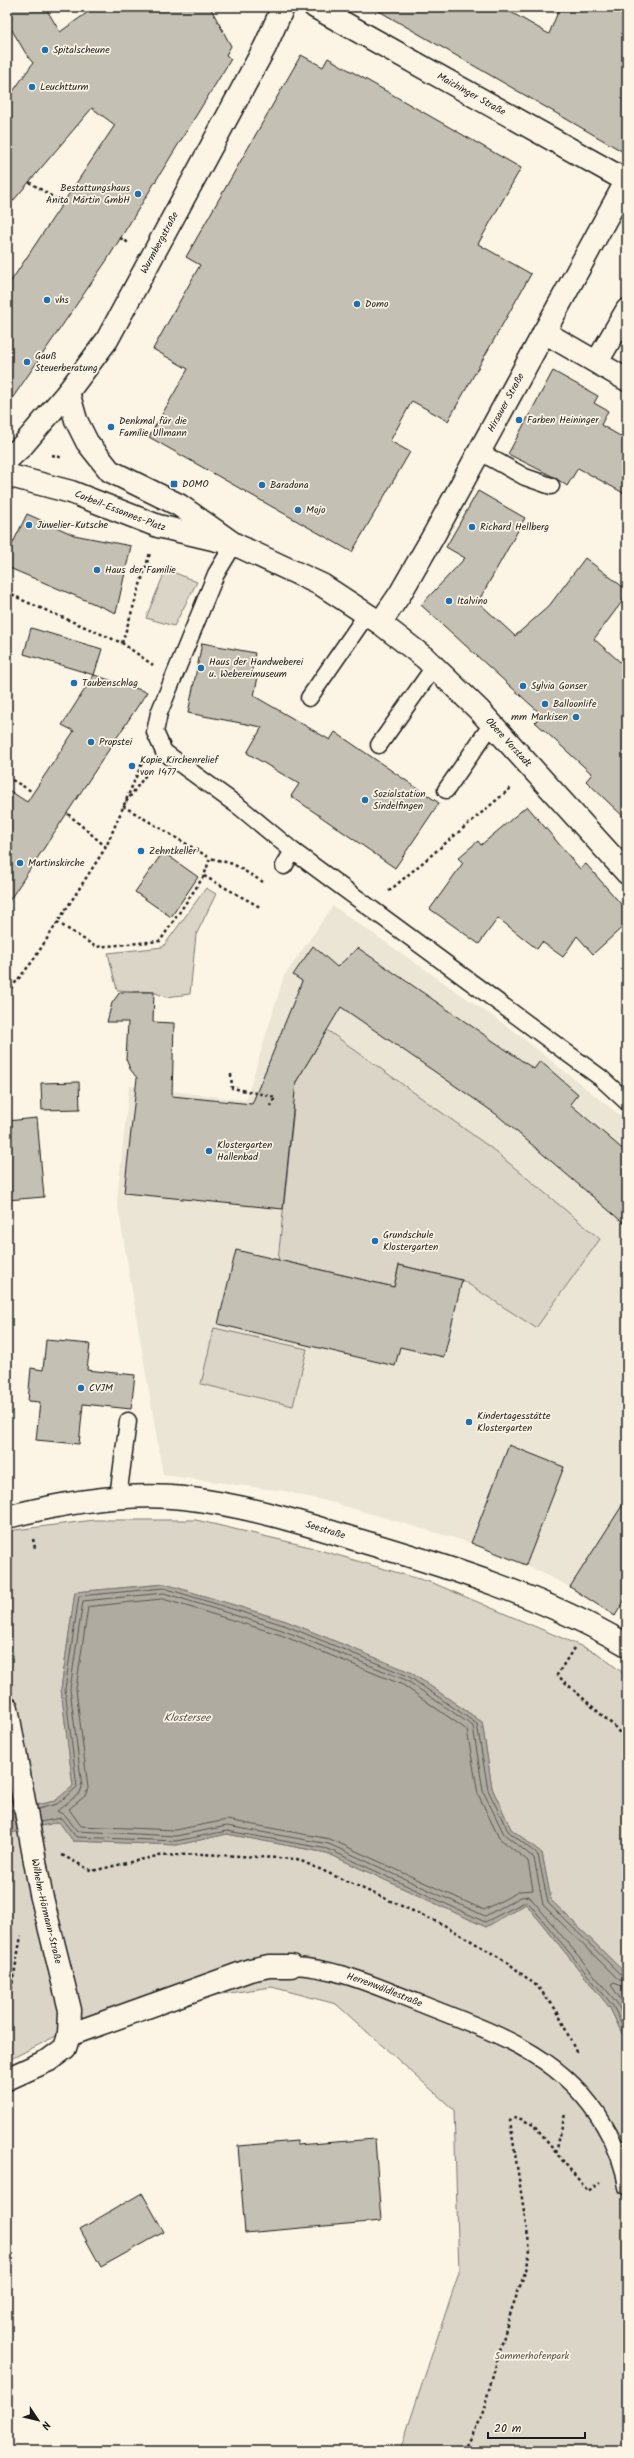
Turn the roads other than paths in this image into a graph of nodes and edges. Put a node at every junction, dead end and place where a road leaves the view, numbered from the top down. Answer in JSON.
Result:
{"nodes":[{"id":1,"x":283,"y":7,"type":"edge"},
{"id":2,"x":315,"y":7,"type":"edge"},
{"id":3,"x":627,"y":180,"type":"edge"},
{"id":4,"x":627,"y":310,"type":"edge"},
{"id":5,"x":544,"y":332,"type":"junction"},
{"id":6,"x":597,"y":362,"type":"junction"},
{"id":7,"x":627,"y":380,"type":"edge"},
{"id":8,"x":68,"y":392,"type":"junction"},
{"id":9,"x":480,"y":452,"type":"junction"},
{"id":10,"x":7,"y":460,"type":"edge"},
{"id":11,"x":7,"y":475,"type":"edge"},
{"id":12,"x":551,"y":486,"type":"dead end"},
{"id":13,"x":234,"y":544,"type":"junction"},
{"id":14,"x":373,"y":618,"type":"junction"},
{"id":15,"x":434,"y":667,"type":"junction"},
{"id":16,"x":309,"y":698,"type":"dead end"},
{"id":17,"x":492,"y":724,"type":"junction"},
{"id":18,"x":379,"y":745,"type":"dead end"},
{"id":19,"x":446,"y":790,"type":"dead end"},
{"id":20,"x":293,"y":850,"type":"junction"},
{"id":21,"x":284,"y":866,"type":"dead end"},
{"id":22,"x":627,"y":873,"type":"edge"},
{"id":23,"x":627,"y":1102,"type":"edge"},
{"id":24,"x":128,"y":1421,"type":"dead end"},
{"id":25,"x":118,"y":1497,"type":"junction"},
{"id":26,"x":7,"y":1517,"type":"edge"},
{"id":27,"x":627,"y":1645,"type":"edge"},
{"id":28,"x":7,"y":1708,"type":"edge"},
{"id":29,"x":291,"y":1966,"type":"joint"},
{"id":30,"x":69,"y":2035,"type":"junction"},
{"id":31,"x":7,"y":2079,"type":"edge"},
{"id":32,"x":627,"y":2187,"type":"edge"}],
"edges":[{"from":1,"to":8,"type":"street","name":"Wurmbergstraße"},
{"from":2,"to":3,"type":"street","name":"Maichinger Straße"},
{"from":3,"to":5,"type":"street","name":"Hirsauer Straße"},
{"from":4,"to":6,"type":"street"},
{"from":5,"to":6,"type":"street"},
{"from":5,"to":9,"type":"street","name":"Hirsauer Straße"},
{"from":6,"to":7,"type":"street"},
{"from":8,"to":10,"type":"street","name":"Wurmbergstraße"},
{"from":8,"to":13,"type":"street","name":"Corbeil-Essonnes-Platz"},
{"from":9,"to":12,"type":"lane"},
{"from":9,"to":14,"type":"street","name":"Hirsauer Straße"},
{"from":11,"to":13,"type":"street","name":"Corbeil-Essonnes-Platz"},
{"from":13,"to":14,"type":"street","name":"Corbeil-Essonnes-Platz"},
{"from":13,"to":20,"type":"lane"},
{"from":14,"to":15,"type":"street","name":"Obere Vorstadt"},
{"from":14,"to":16,"type":"lane"},
{"from":15,"to":17,"type":"street","name":"Obere Vorstadt"},
{"from":15,"to":18,"type":"lane"},
{"from":17,"to":19,"type":"lane"},
{"from":17,"to":22,"type":"street","name":"Obere Vorstadt"},
{"from":20,"to":21,"type":"lane"},
{"from":20,"to":23,"type":"lane"},
{"from":24,"to":25,"type":"lane"},
{"from":25,"to":26,"type":"street","name":"Seestraße"},
{"from":25,"to":27,"type":"street","name":"Seestraße"},
{"from":28,"to":30,"type":"street","name":"Wilhelm-Hörmann-Straße"},
{"from":29,"to":30,"type":"street","name":"Herrenwäldlestraße"},
{"from":29,"to":32,"type":"lane","name":"Herrenwäldlestraße"},
{"from":30,"to":31,"type":"street","name":"Wilhelm-Hörmann-Straße"}]}
